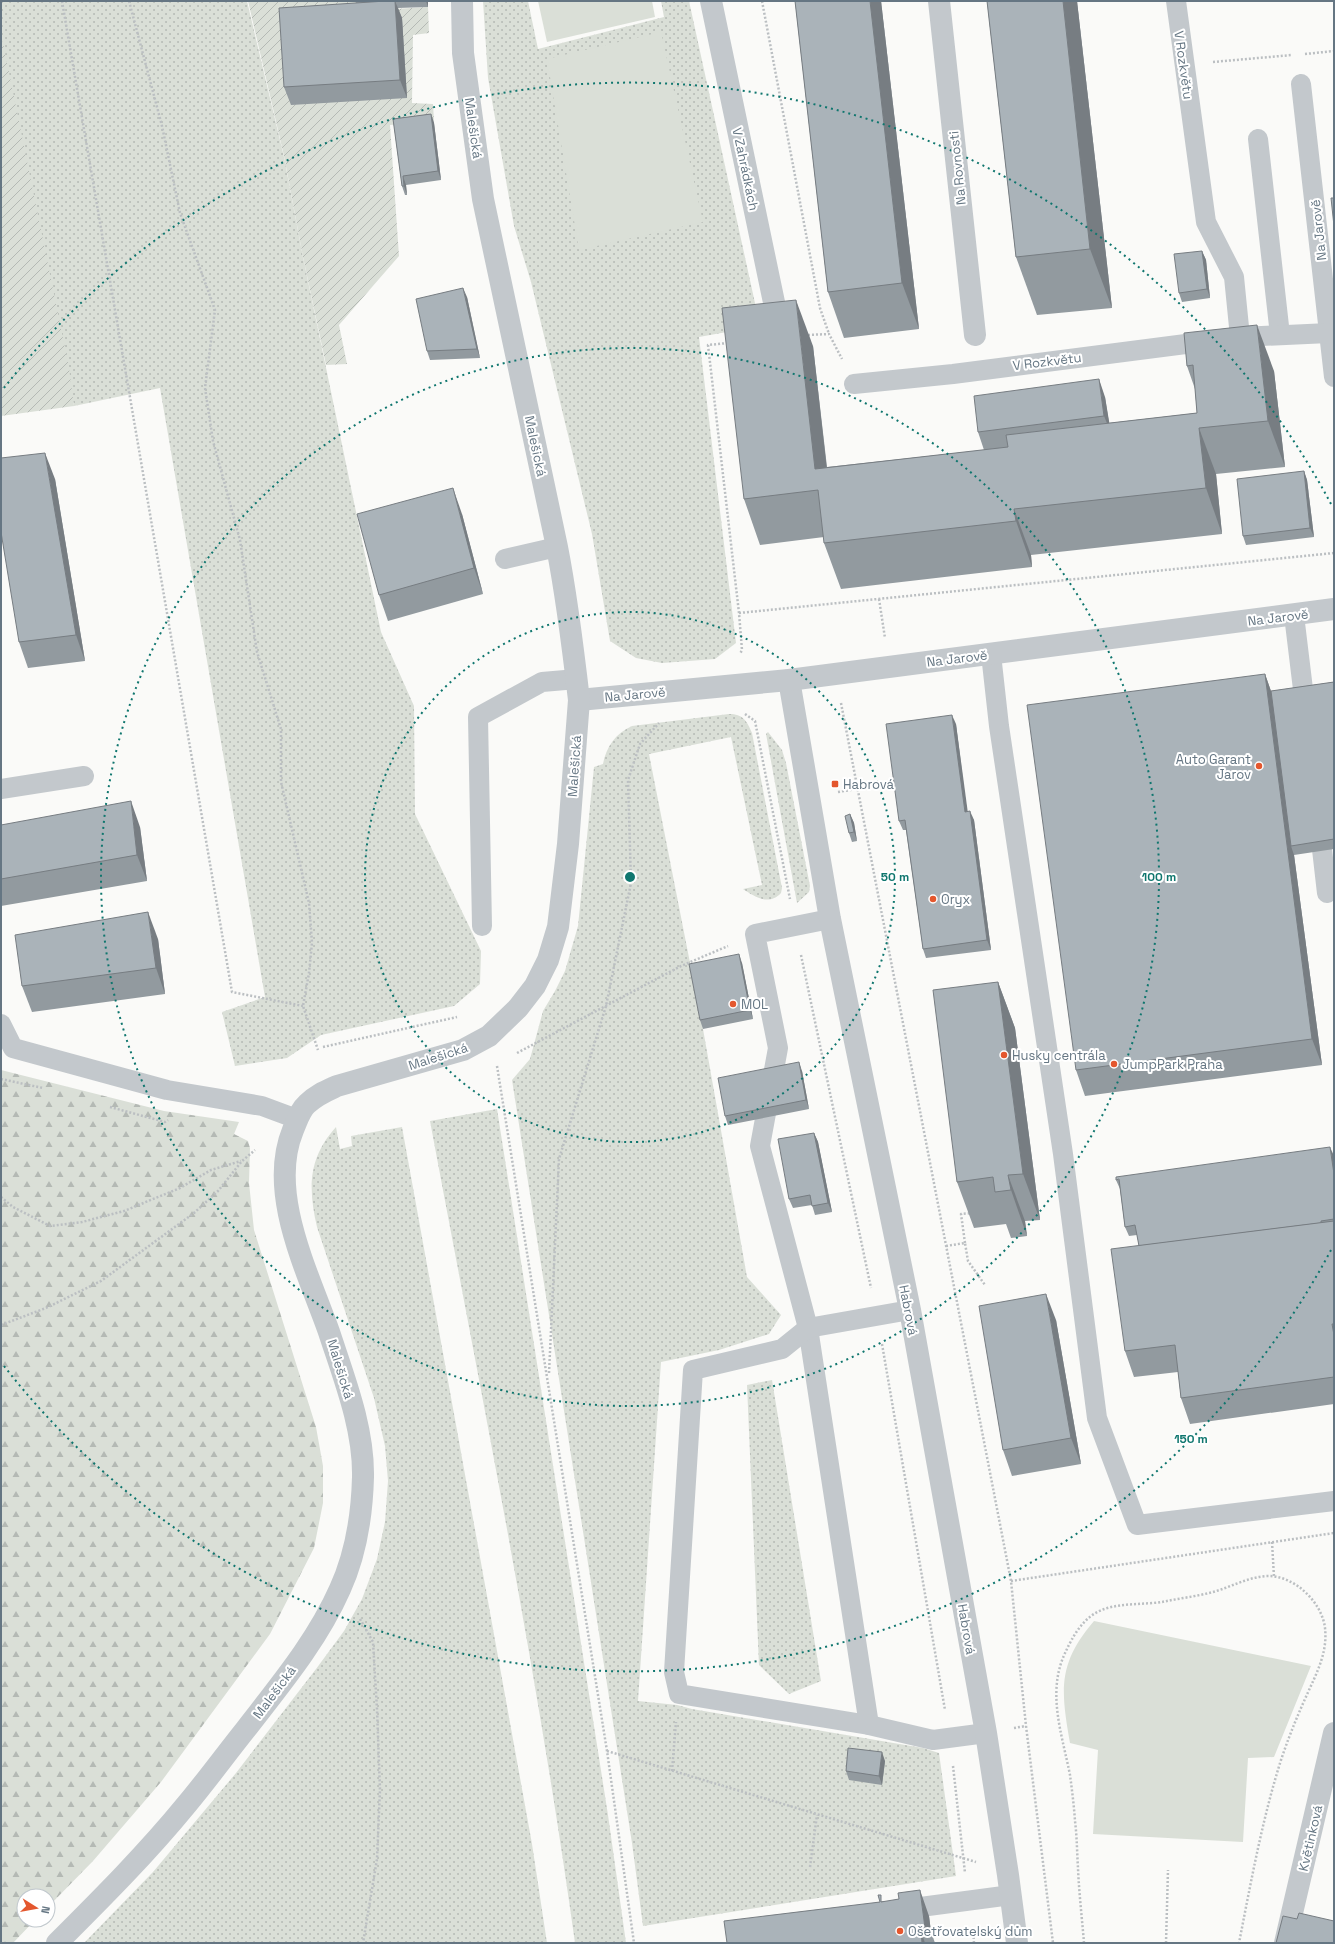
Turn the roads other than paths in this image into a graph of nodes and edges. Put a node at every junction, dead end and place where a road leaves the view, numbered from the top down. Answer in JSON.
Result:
{"nodes":[{"id":1,"x":462,"y":1,"type":"edge"},
{"id":2,"x":711,"y":1,"type":"edge"},
{"id":3,"x":939,"y":1,"type":"edge"},
{"id":4,"x":1176,"y":1,"type":"edge"},
{"id":5,"x":1301,"y":84,"type":"dead end"},
{"id":6,"x":1258,"y":138,"type":"dead end"},
{"id":7,"x":1329,"y":333,"type":"junction"},
{"id":8,"x":1280,"y":334,"type":"junction"},
{"id":9,"x":975,"y":335,"type":"dead end"},
{"id":10,"x":781,"y":337,"type":"edge"},
{"id":11,"x":1240,"y":337,"type":"junction"},
{"id":12,"x":1334,"y":377,"type":"edge"},
{"id":13,"x":854,"y":384,"type":"road end"},
{"id":14,"x":557,"y":547,"type":"junction"},
{"id":15,"x":505,"y":559,"type":"dead end"},
{"id":16,"x":1334,"y":609,"type":"edge"},
{"id":17,"x":1294,"y":615,"type":"junction"},
{"id":18,"x":991,"y":654,"type":"junction"},
{"id":19,"x":789,"y":680,"type":"junction"},
{"id":20,"x":578,"y":689,"type":"junction"},
{"id":21,"x":1308,"y":729,"type":"edge"},
{"id":22,"x":84,"y":776,"type":"dead end"},
{"id":23,"x":1,"y":789,"type":"edge"},
{"id":24,"x":1317,"y":807,"type":"edge"},
{"id":25,"x":1327,"y":893,"type":"dead end"},
{"id":26,"x":830,"y":919,"type":"junction"},
{"id":27,"x":482,"y":926,"type":"dead end"},
{"id":28,"x":1,"y":1024,"type":"edge"},
{"id":29,"x":7,"y":1047,"type":"edge"},
{"id":30,"x":297,"y":1119,"type":"junction"},
{"id":31,"x":910,"y":1310,"type":"junction"},
{"id":32,"x":808,"y":1328,"type":"junction"},
{"id":33,"x":1334,"y":1501,"type":"edge"},
{"id":34,"x":869,"y":1725,"type":"junction"},
{"id":35,"x":986,"y":1733,"type":"junction"},
{"id":36,"x":1334,"y":1733,"type":"edge"},
{"id":37,"x":1010,"y":1885,"type":"junction"},
{"id":38,"x":880,"y":1912,"type":"edge"},
{"id":39,"x":57,"y":1943,"type":"edge"},
{"id":40,"x":1017,"y":1943,"type":"edge"},
{"id":41,"x":1285,"y":1943,"type":"edge"}],
"edges":[{"from":1,"to":14,"type":"street","name":"Malešická"},
{"from":2,"to":10,"type":"street","name":"V Zahrádkách"},
{"from":3,"to":9,"type":"street","name":"Na Rovnosti"},
{"from":4,"to":11,"type":"lane","name":"V Rozkvětu"},
{"from":5,"to":7,"type":"lane","name":"Na Jarově"},
{"from":6,"to":8,"type":"lane"},
{"from":7,"to":8,"type":"lane","name":"V Rozkvětu"},
{"from":7,"to":12,"type":"lane","name":"Na Jarově"},
{"from":8,"to":11,"type":"lane","name":"V Rozkvětu"},
{"from":11,"to":13,"type":"lane","name":"V Rozkvětu"},
{"from":14,"to":15,"type":"lane"},
{"from":14,"to":20,"type":"street","name":"Malešická"},
{"from":16,"to":17,"type":"street","name":"Na Jarově"},
{"from":17,"to":18,"type":"street","name":"Na Jarově"},
{"from":17,"to":21,"type":"lane"},
{"from":18,"to":19,"type":"street","name":"Na Jarově"},
{"from":18,"to":33,"type":"lane"},
{"from":19,"to":20,"type":"street","name":"Na Jarově"},
{"from":19,"to":26,"type":"street","name":"Habrová"},
{"from":20,"to":27,"type":"lane"},
{"from":20,"to":30,"type":"street","name":"Malešická"},
{"from":22,"to":23,"type":"lane"},
{"from":24,"to":25,"type":"lane"},
{"from":26,"to":31,"type":"street","name":"Habrová"},
{"from":26,"to":32,"type":"lane"},
{"from":28,"to":29,"type":"lane"},
{"from":29,"to":30,"type":"lane"},
{"from":30,"to":39,"type":"street","name":"Malešická"},
{"from":31,"to":32,"type":"lane"},
{"from":31,"to":35,"type":"street","name":"Habrová"},
{"from":32,"to":34,"type":"lane"},
{"from":32,"to":34,"type":"lane"},
{"from":34,"to":35,"type":"lane"},
{"from":35,"to":37,"type":"street","name":"Habrová"},
{"from":36,"to":41,"type":"street","name":"Květinková"},
{"from":37,"to":38,"type":"lane"},
{"from":37,"to":40,"type":"street","name":"Habrová"}]}
